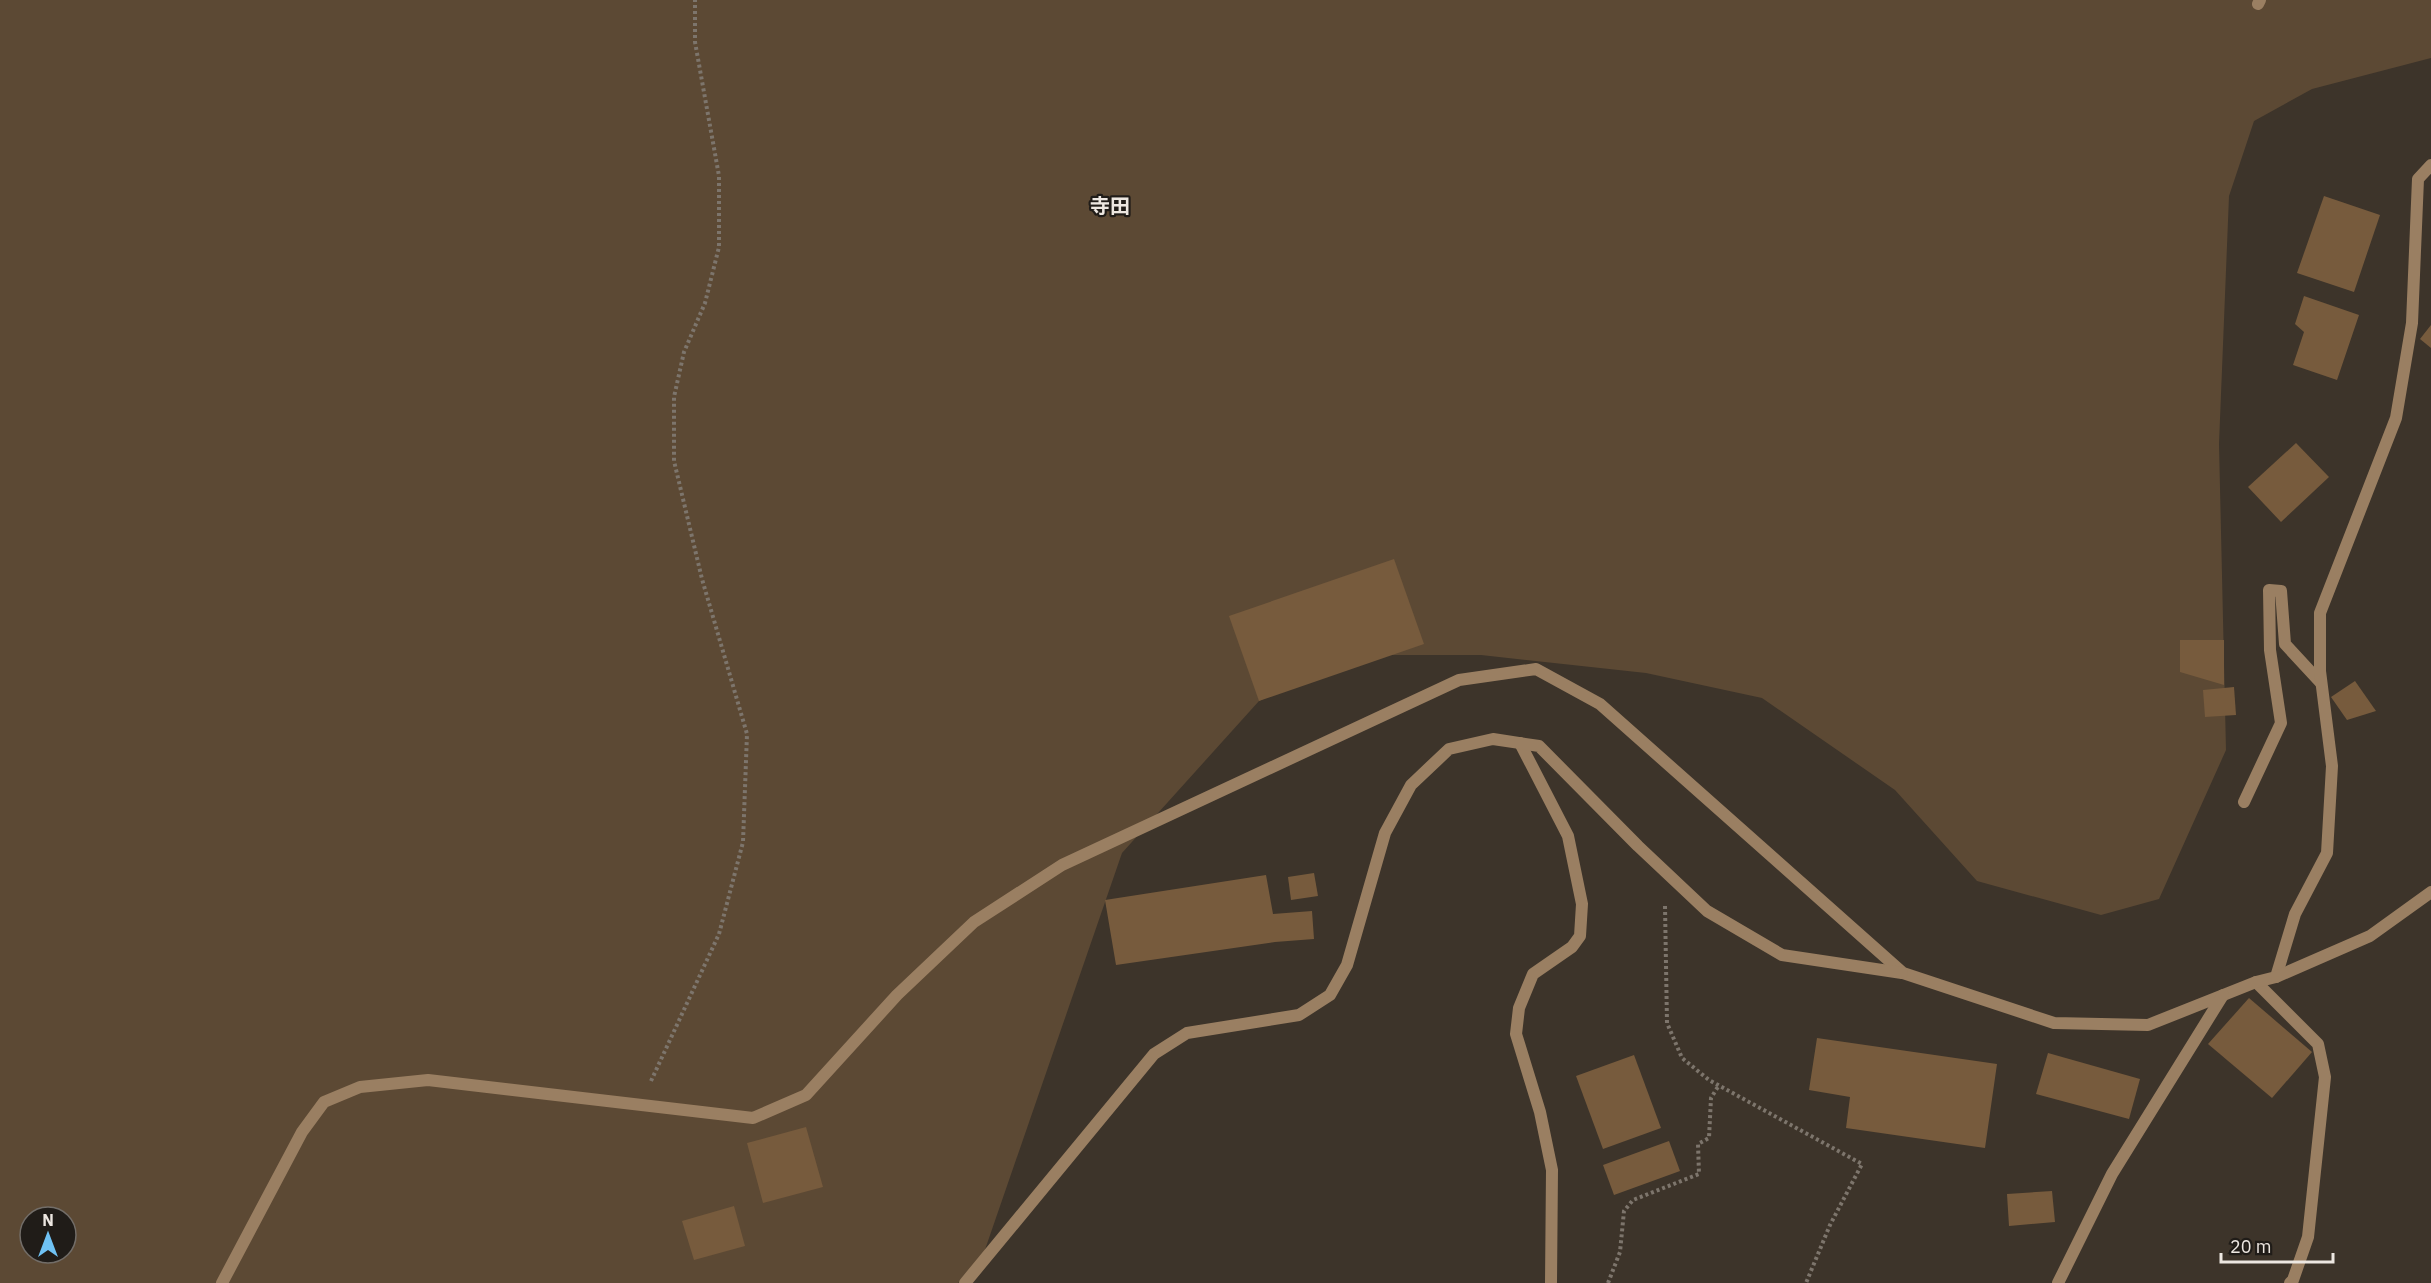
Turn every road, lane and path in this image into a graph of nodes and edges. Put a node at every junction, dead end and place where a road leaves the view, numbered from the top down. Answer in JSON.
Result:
{"nodes":[{"id":1,"x":695,"y":0,"type":"edge"},
{"id":2,"x":2431,"y":165,"type":"edge"},
{"id":3,"x":2321,"y":683,"type":"junction"},
{"id":4,"x":1520,"y":743,"type":"junction"},
{"id":5,"x":2244,"y":802,"type":"dead end"},
{"id":6,"x":1665,"y":872,"type":"junction"},
{"id":7,"x":2431,"y":892,"type":"edge"},
{"id":8,"x":1903,"y":973,"type":"junction"},
{"id":9,"x":2276,"y":977,"type":"junction"},
{"id":10,"x":2256,"y":982,"type":"junction"},
{"id":11,"x":2223,"y":995,"type":"junction"},
{"id":12,"x":1719,"y":1085,"type":"junction"},
{"id":13,"x":642,"y":1105,"type":"junction"},
{"id":14,"x":222,"y":1283,"type":"edge"},
{"id":15,"x":965,"y":1283,"type":"edge"},
{"id":16,"x":1551,"y":1283,"type":"edge"},
{"id":17,"x":1608,"y":1283,"type":"edge"},
{"id":18,"x":1806,"y":1283,"type":"edge"},
{"id":19,"x":2058,"y":1283,"type":"edge"},
{"id":20,"x":2290,"y":1283,"type":"edge"}],
"edges":[{"from":1,"to":13,"type":"path"},
{"from":2,"to":3,"type":"street"},
{"from":3,"to":5,"type":"street"},
{"from":3,"to":9,"type":"street"},
{"from":4,"to":6,"type":"street"},
{"from":4,"to":15,"type":"street"},
{"from":4,"to":16,"type":"street"},
{"from":6,"to":8,"type":"street"},
{"from":6,"to":12,"type":"path"},
{"from":7,"to":9,"type":"street"},
{"from":8,"to":11,"type":"street"},
{"from":8,"to":13,"type":"street"},
{"from":9,"to":10,"type":"street"},
{"from":10,"to":11,"type":"street"},
{"from":10,"to":20,"type":"street"},
{"from":11,"to":19,"type":"street"},
{"from":12,"to":17,"type":"path"},
{"from":12,"to":18,"type":"path"},
{"from":13,"to":14,"type":"street"}]}
